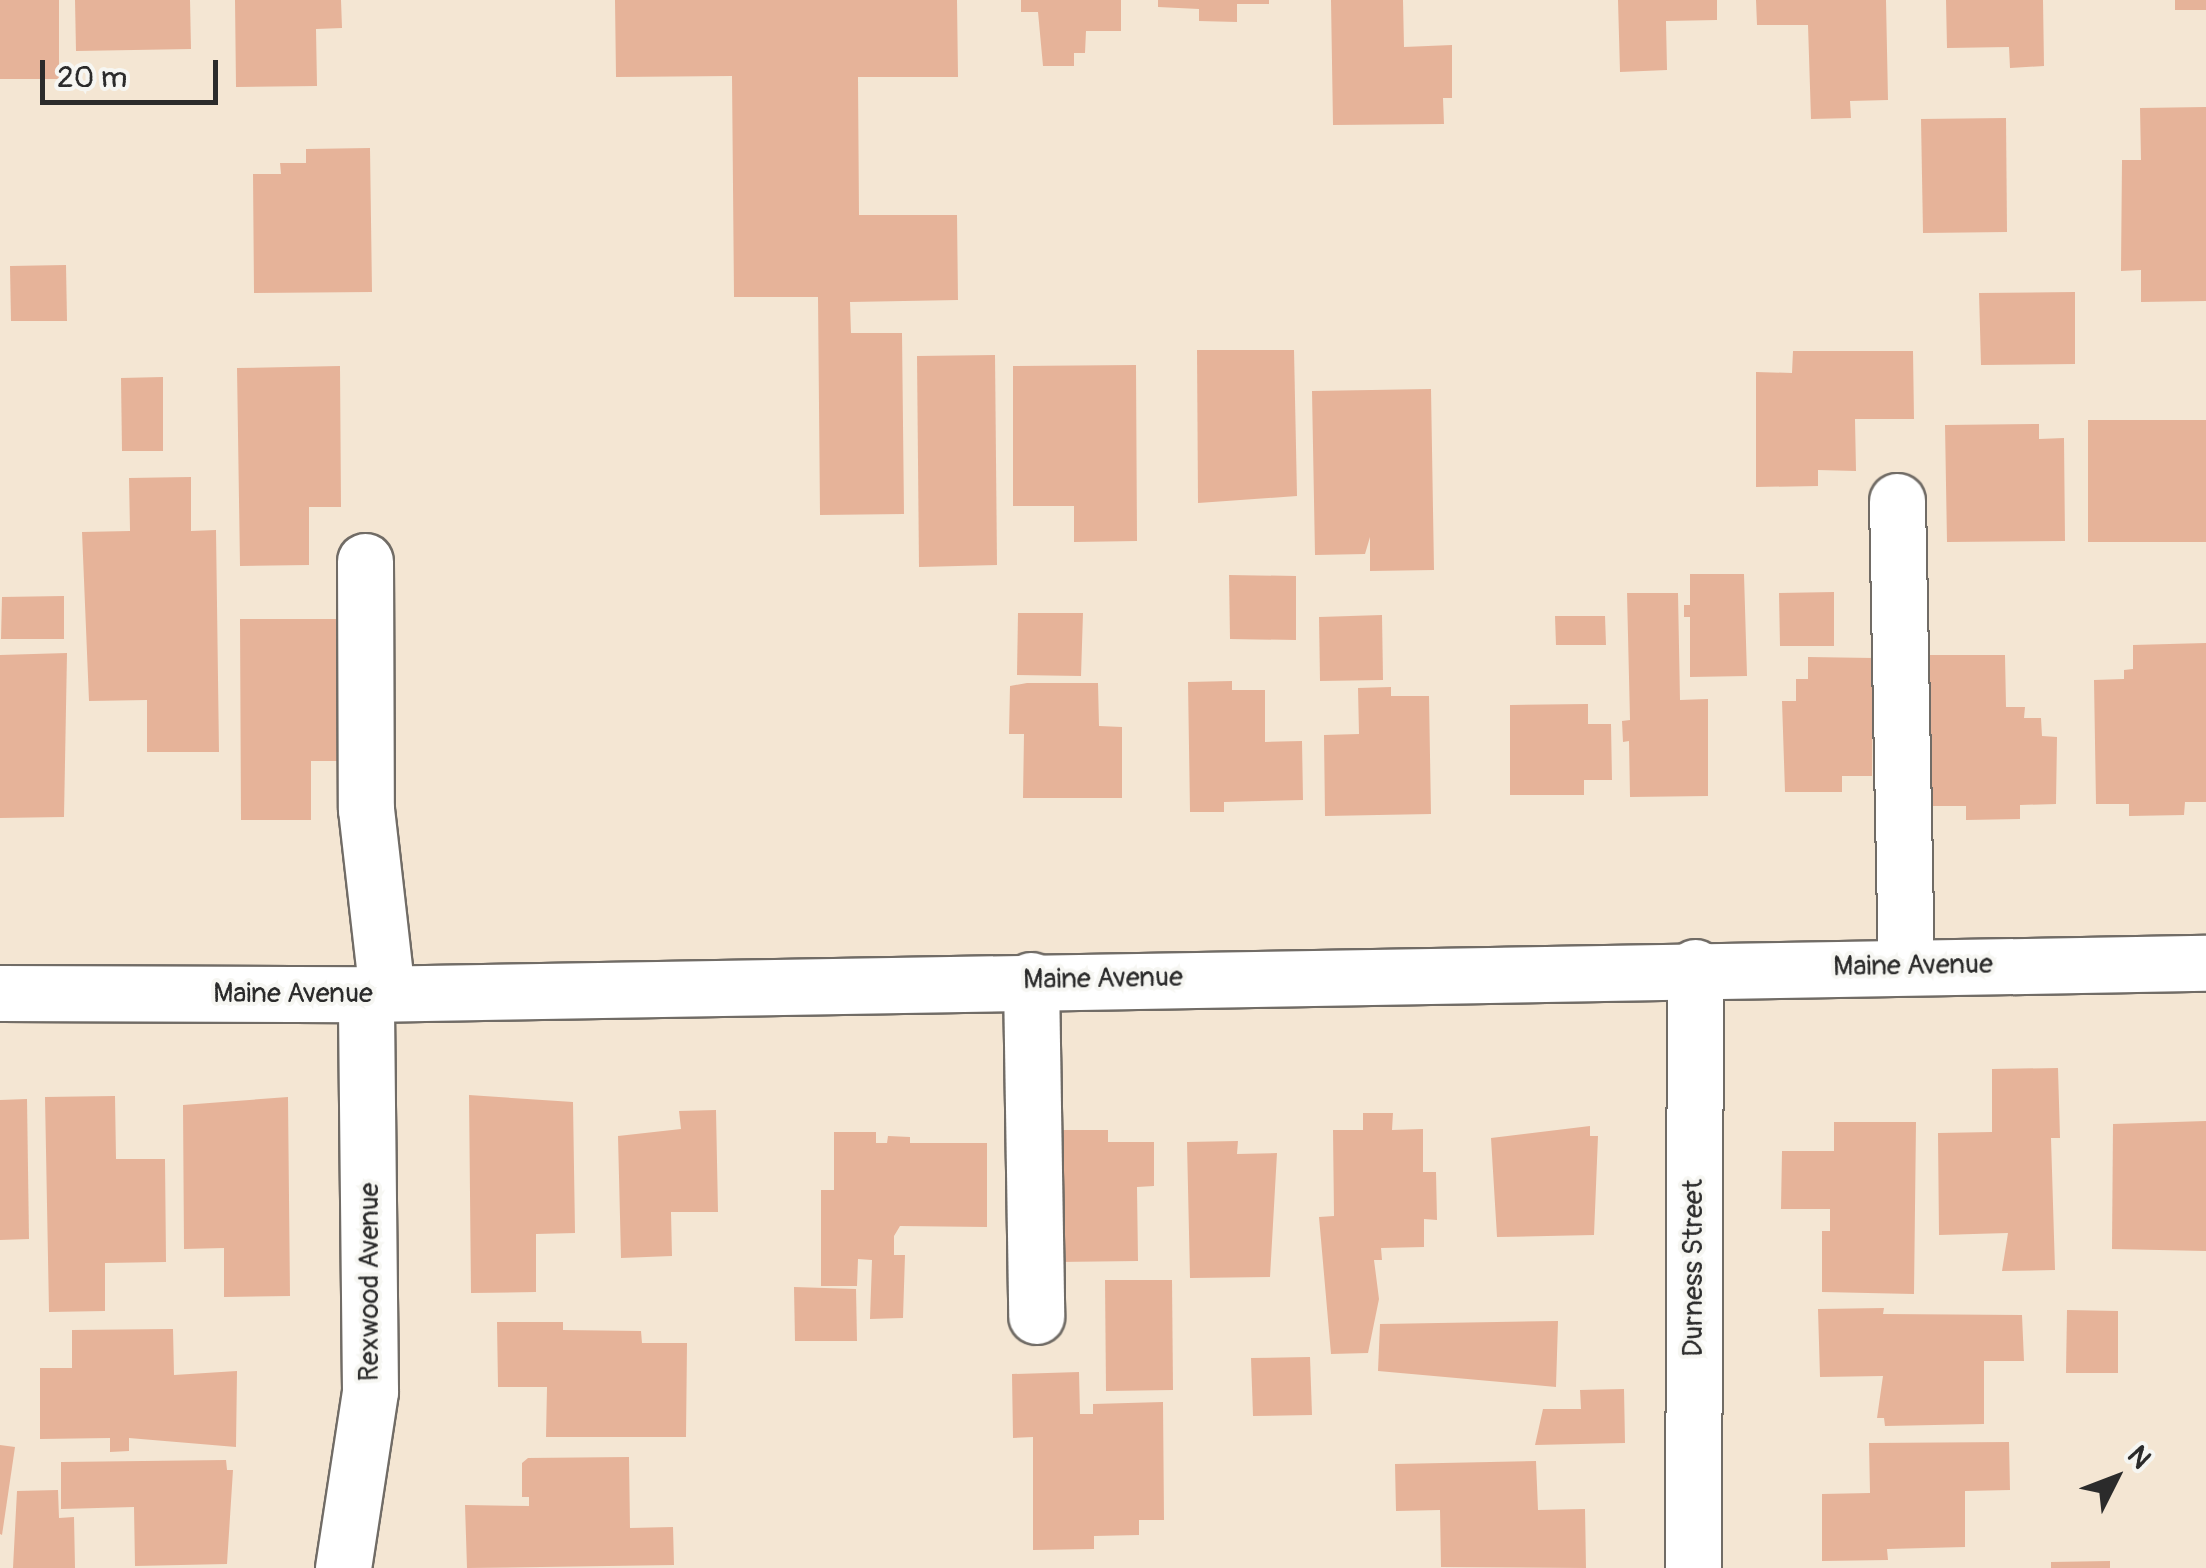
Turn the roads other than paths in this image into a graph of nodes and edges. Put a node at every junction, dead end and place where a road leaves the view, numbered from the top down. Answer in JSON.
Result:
{"nodes":[{"id":1,"x":1896,"y":502,"type":"dead end"},
{"id":2,"x":365,"y":560,"type":"dead end"},
{"id":3,"x":2206,"y":963,"type":"edge"},
{"id":4,"x":1906,"y":966,"type":"junction"},
{"id":5,"x":1695,"y":968,"type":"junction"},
{"id":6,"x":1030,"y":980,"type":"junction"},
{"id":7,"x":0,"y":993,"type":"edge"},
{"id":8,"x":376,"y":994,"type":"junction"},
{"id":9,"x":1036,"y":1316,"type":"dead end"},
{"id":10,"x":343,"y":1568,"type":"edge"},
{"id":11,"x":1693,"y":1568,"type":"edge"}],
"edges":[{"from":1,"to":4,"type":"street"},
{"from":2,"to":8,"type":"street","name":"Rexwood Avenue"},
{"from":3,"to":4,"type":"street","name":"Maine Avenue"},
{"from":4,"to":5,"type":"street","name":"Maine Avenue"},
{"from":5,"to":6,"type":"street","name":"Maine Avenue"},
{"from":5,"to":11,"type":"street","name":"Durness Street"},
{"from":6,"to":8,"type":"street","name":"Maine Avenue"},
{"from":6,"to":9,"type":"street"},
{"from":7,"to":8,"type":"street","name":"Maine Avenue"},
{"from":8,"to":10,"type":"street","name":"Rexwood Avenue"}]}
